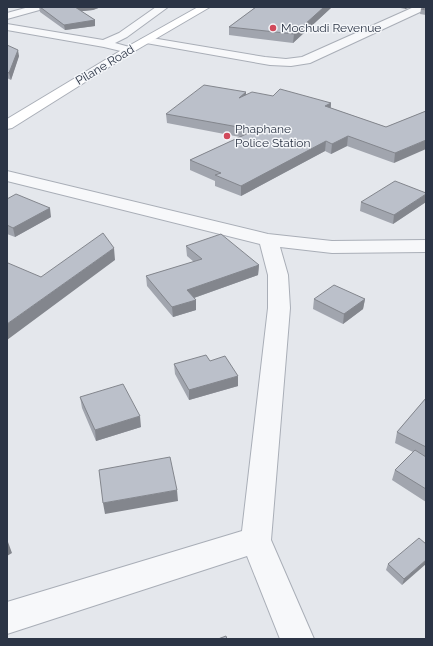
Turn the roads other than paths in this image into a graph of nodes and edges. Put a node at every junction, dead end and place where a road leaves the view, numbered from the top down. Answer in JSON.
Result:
{"nodes":[{"id":1,"x":40,"y":7,"type":"edge"},
{"id":2,"x":163,"y":7,"type":"edge"},
{"id":3,"x":205,"y":7,"type":"edge"},
{"id":4,"x":421,"y":8,"type":"edge"},
{"id":5,"x":7,"y":16,"type":"edge"},
{"id":6,"x":7,"y":27,"type":"edge"},
{"id":7,"x":146,"y":40,"type":"junction"},
{"id":8,"x":104,"y":44,"type":"junction"},
{"id":9,"x":129,"y":50,"type":"junction"},
{"id":10,"x":7,"y":125,"type":"edge"},
{"id":11,"x":7,"y":176,"type":"edge"},
{"id":12,"x":268,"y":240,"type":"junction"},
{"id":13,"x":426,"y":246,"type":"edge"},
{"id":14,"x":256,"y":540,"type":"junction"},
{"id":15,"x":7,"y":618,"type":"edge"},
{"id":16,"x":297,"y":639,"type":"edge"}],
"edges":[{"from":1,"to":5,"type":"street"},
{"from":2,"to":8,"type":"street"},
{"from":3,"to":7,"type":"main road","name":"Pilane Road"},
{"from":4,"to":7,"type":"street"},
{"from":6,"to":8,"type":"street"},
{"from":7,"to":9,"type":"main road","name":"Pilane Road"},
{"from":8,"to":9,"type":"street"},
{"from":9,"to":10,"type":"main road","name":"Pilane Road"},
{"from":11,"to":12,"type":"street"},
{"from":12,"to":13,"type":"street"},
{"from":12,"to":14,"type":"street"},
{"from":14,"to":15,"type":"street"},
{"from":14,"to":16,"type":"street"}]}
